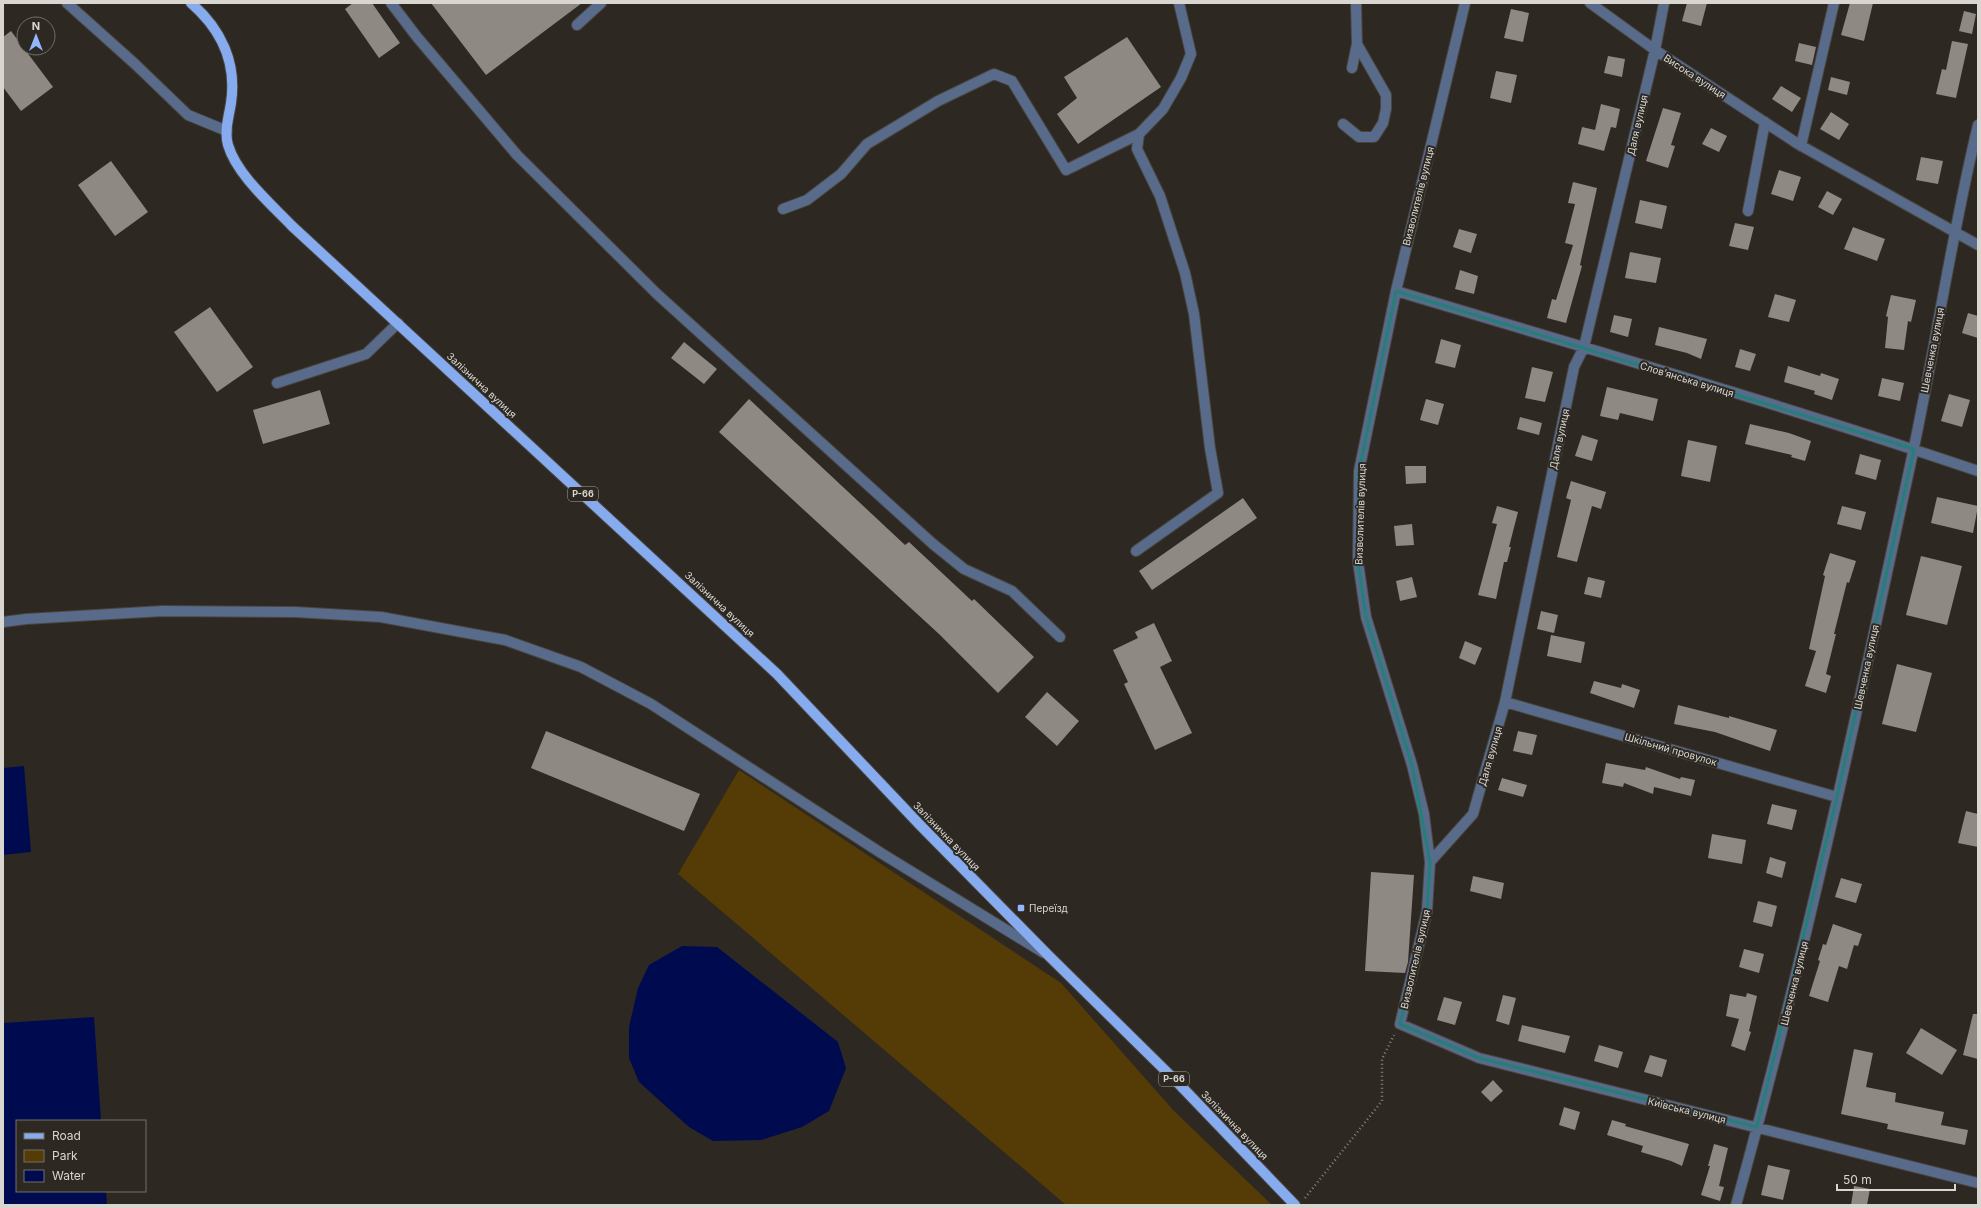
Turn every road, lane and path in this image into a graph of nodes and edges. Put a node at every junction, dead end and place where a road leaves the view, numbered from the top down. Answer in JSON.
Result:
{"nodes":[{"id":1,"x":66,"y":3,"type":"edge"},
{"id":2,"x":191,"y":3,"type":"edge"},
{"id":3,"x":391,"y":3,"type":"edge"},
{"id":4,"x":601,"y":3,"type":"edge"},
{"id":5,"x":1178,"y":3,"type":"edge"},
{"id":6,"x":1356,"y":3,"type":"edge"},
{"id":7,"x":1465,"y":3,"type":"edge"},
{"id":8,"x":1590,"y":3,"type":"edge"},
{"id":9,"x":1664,"y":3,"type":"edge"},
{"id":10,"x":1834,"y":3,"type":"edge"},
{"id":11,"x":577,"y":25,"type":"dead end"},
{"id":12,"x":1357,"y":44,"type":"junction"},
{"id":13,"x":1655,"y":50,"type":"junction"},
{"id":14,"x":1352,"y":68,"type":"dead end"},
{"id":15,"x":1765,"y":122,"type":"junction"},
{"id":16,"x":1343,"y":124,"type":"dead end"},
{"id":17,"x":1978,"y":125,"type":"edge"},
{"id":18,"x":226,"y":131,"type":"junction"},
{"id":19,"x":1139,"y":134,"type":"junction"},
{"id":20,"x":1801,"y":146,"type":"junction"},
{"id":21,"x":783,"y":209,"type":"dead end"},
{"id":22,"x":1748,"y":211,"type":"dead end"},
{"id":23,"x":1954,"y":232,"type":"junction"},
{"id":24,"x":1978,"y":245,"type":"edge"},
{"id":25,"x":1396,"y":291,"type":"junction"},
{"id":26,"x":398,"y":323,"type":"junction"},
{"id":27,"x":1584,"y":347,"type":"junction"},
{"id":28,"x":277,"y":383,"type":"dead end"},
{"id":29,"x":1914,"y":450,"type":"junction"},
{"id":30,"x":1978,"y":471,"type":"edge"},
{"id":31,"x":1136,"y":551,"type":"dead end"},
{"id":32,"x":3,"y":622,"type":"edge"},
{"id":33,"x":1060,"y":637,"type":"dead end"},
{"id":34,"x":1505,"y":702,"type":"junction"},
{"id":35,"x":1837,"y":797,"type":"junction"},
{"id":36,"x":1430,"y":862,"type":"junction"},
{"id":37,"x":1049,"y":956,"type":"junction"},
{"id":38,"x":1400,"y":1024,"type":"junction"},
{"id":39,"x":1757,"y":1128,"type":"junction"},
{"id":40,"x":1978,"y":1183,"type":"edge"},
{"id":41,"x":1304,"y":1199,"type":"dead end"},
{"id":42,"x":1295,"y":1205,"type":"edge"},
{"id":43,"x":1736,"y":1205,"type":"edge"}],
"edges":[{"from":1,"to":18,"type":"street"},
{"from":2,"to":18,"type":"main road","name":"Залізнична вулиця","number":"Р-66"},
{"from":3,"to":33,"type":"street"},
{"from":4,"to":11,"type":"street"},
{"from":5,"to":19,"type":"street"},
{"from":6,"to":12,"type":"street"},
{"from":7,"to":25,"type":"street","name":"Визволителів вулиця"},
{"from":8,"to":13,"type":"street","name":"Висока вулиця"},
{"from":9,"to":13,"type":"street","name":"Даля вулиця"},
{"from":10,"to":20,"type":"street"},
{"from":12,"to":14,"type":"street"},
{"from":12,"to":16,"type":"street"},
{"from":13,"to":15,"type":"street","name":"Висока вулиця"},
{"from":13,"to":27,"type":"street","name":"Даля вулиця"},
{"from":15,"to":20,"type":"street","name":"Висока вулиця"},
{"from":15,"to":22,"type":"street"},
{"from":17,"to":23,"type":"street","name":"Шевченка вулиця"},
{"from":18,"to":26,"type":"main road","name":"Залізнична вулиця","number":"Р-66"},
{"from":19,"to":21,"type":"street"},
{"from":19,"to":31,"type":"street"},
{"from":20,"to":23,"type":"street","name":"Висока вулиця"},
{"from":23,"to":24,"type":"street","name":"Висока вулиця"},
{"from":23,"to":29,"type":"street","name":"Шевченка вулиця"},
{"from":25,"to":27,"type":"street","name":"Слов’янська вулиця"},
{"from":25,"to":36,"type":"street","name":"Визволителів вулиця"},
{"from":26,"to":28,"type":"street"},
{"from":26,"to":37,"type":"main road","name":"Залізнична вулиця","number":"Р-66"},
{"from":27,"to":29,"type":"street","name":"Слов’янська вулиця"},
{"from":27,"to":34,"type":"street","name":"Даля вулиця"},
{"from":29,"to":30,"type":"street","name":"Слов’янська вулиця"},
{"from":29,"to":35,"type":"street","name":"Шевченка вулиця"},
{"from":32,"to":37,"type":"street"},
{"from":34,"to":35,"type":"street","name":"Шкільний провулок"},
{"from":34,"to":36,"type":"street","name":"Даля вулиця"},
{"from":35,"to":39,"type":"street","name":"Шевченка вулиця"},
{"from":36,"to":38,"type":"street","name":"Визволителів вулиця"},
{"from":37,"to":42,"type":"main road","name":"Залізнична вулиця","number":"Р-66"},
{"from":38,"to":39,"type":"street","name":"Київська вулиця"},
{"from":38,"to":41,"type":"path"},
{"from":39,"to":40,"type":"street","name":"Київська вулиця"},
{"from":39,"to":43,"type":"street","name":"Шевченка вулиця"}]}
